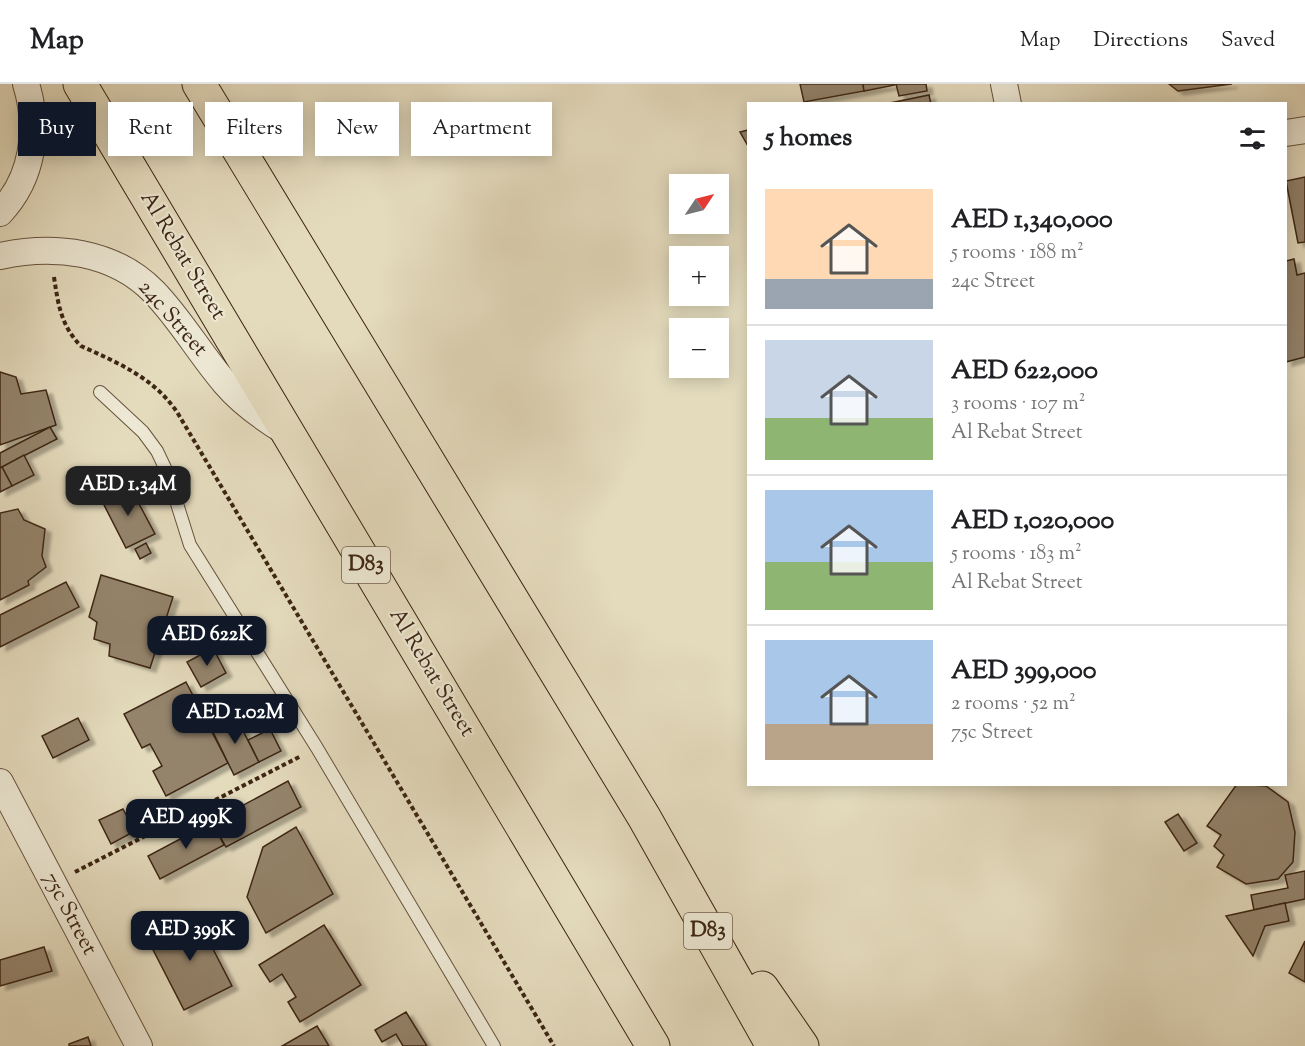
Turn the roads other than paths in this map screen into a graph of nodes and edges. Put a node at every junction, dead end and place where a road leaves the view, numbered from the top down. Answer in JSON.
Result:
{"nodes":[{"id":1,"x":26,"y":84,"type":"edge"},
{"id":2,"x":80,"y":84,"type":"edge"},
{"id":3,"x":199,"y":84,"type":"edge"},
{"id":4,"x":1004,"y":84,"type":"edge"},
{"id":5,"x":1008,"y":102,"type":"edge"},
{"id":6,"x":1305,"y":130,"type":"edge"},
{"id":7,"x":1287,"y":133,"type":"edge"},
{"id":8,"x":0,"y":213,"type":"edge"},
{"id":9,"x":0,"y":256,"type":"edge"},
{"id":10,"x":100,"y":392,"type":"dead end"},
{"id":11,"x":286,"y":432,"type":"junction"},
{"id":12,"x":0,"y":782,"type":"edge"},
{"id":13,"x":644,"y":817,"type":"junction"},
{"id":14,"x":139,"y":1046,"type":"edge"},
{"id":15,"x":494,"y":1046,"type":"edge"},
{"id":16,"x":654,"y":1046,"type":"edge"},
{"id":17,"x":773,"y":1046,"type":"edge"},
{"id":18,"x":802,"y":1046,"type":"edge"}],
"edges":[{"from":1,"to":8,"type":"street"},
{"from":2,"to":11,"type":"highway","name":"Al Rebat Street","number":"D83"},
{"from":3,"to":13,"type":"highway","number":"D83"},
{"from":4,"to":5,"type":"street"},
{"from":6,"to":7,"type":"street"},
{"from":9,"to":11,"type":"street","name":"24c Street"},
{"from":10,"to":15,"type":"lane"},
{"from":11,"to":16,"type":"highway","name":"Al Rebat Street","number":"D83"},
{"from":12,"to":14,"type":"street","name":"75c Street"},
{"from":13,"to":17,"type":"highway","number":"D83"},
{"from":13,"to":18,"type":"highway"}]}
